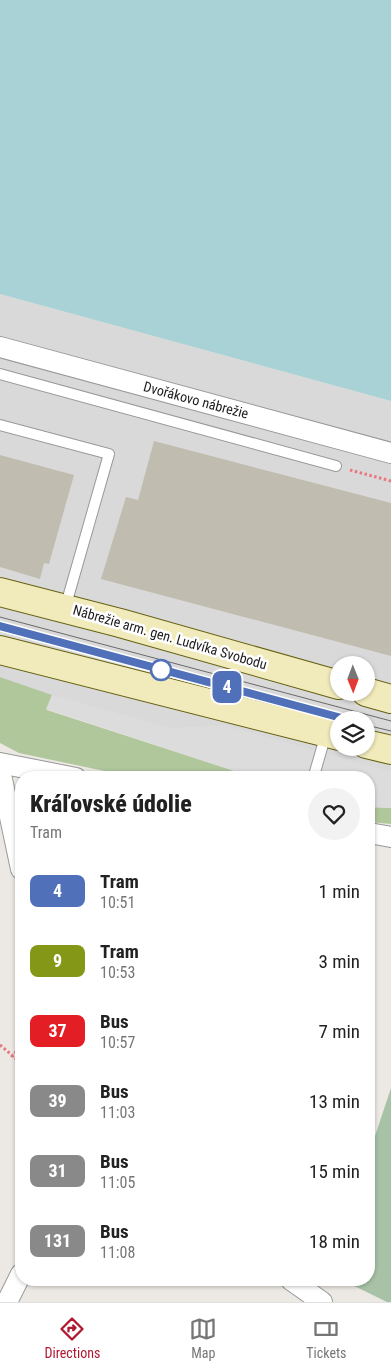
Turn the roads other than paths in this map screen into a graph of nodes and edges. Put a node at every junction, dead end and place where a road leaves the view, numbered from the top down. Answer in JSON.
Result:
{"nodes":[{"id":1,"x":0,"y":348,"type":"edge"},
{"id":2,"x":0,"y":374,"type":"edge"},
{"id":3,"x":0,"y":425,"type":"edge"},
{"id":4,"x":391,"y":453,"type":"edge"},
{"id":5,"x":336,"y":466,"type":"road end"},
{"id":6,"x":0,"y":592,"type":"edge"},
{"id":7,"x":65,"y":608,"type":"junction"},
{"id":8,"x":0,"y":650,"type":"edge"},
{"id":9,"x":330,"y":682,"type":"edge"},
{"id":10,"x":375,"y":695,"type":"edge"},
{"id":11,"x":391,"y":699,"type":"edge"},
{"id":12,"x":330,"y":733,"type":"edge"},
{"id":13,"x":330,"y":738,"type":"edge"},
{"id":14,"x":375,"y":746,"type":"edge"},
{"id":15,"x":391,"y":750,"type":"edge"},
{"id":16,"x":0,"y":763,"type":"edge"},
{"id":17,"x":0,"y":770,"type":"edge"},
{"id":18,"x":41,"y":771,"type":"edge"},
{"id":19,"x":315,"y":771,"type":"edge"},
{"id":20,"x":375,"y":834,"type":"edge"},
{"id":21,"x":391,"y":836,"type":"edge"},
{"id":22,"x":15,"y":841,"type":"edge"},
{"id":23,"x":15,"y":1286,"type":"edge"},
{"id":24,"x":299,"y":1286,"type":"edge"},
{"id":25,"x":7,"y":1302,"type":"edge"},
{"id":26,"x":322,"y":1302,"type":"edge"}],
"edges":[{"from":1,"to":4,"type":"street","name":"Dvořákovo nábrežie"},
{"from":2,"to":5,"type":"lane"},
{"from":3,"to":7,"type":"lane"},
{"from":6,"to":7,"type":"main road","name":"Nábrežie arm. gen. Ludvíka Svobodu"},
{"from":7,"to":9,"type":"main road","name":"Nábrežie arm. gen. Ludvíka Svobodu"},
{"from":8,"to":12,"type":"main road"},
{"from":10,"to":11,"type":"main road"},
{"from":13,"to":19,"type":"lane"},
{"from":14,"to":15,"type":"main road"},
{"from":16,"to":18,"type":"street"},
{"from":17,"to":22,"type":"street"},
{"from":20,"to":21,"type":"street"},
{"from":23,"to":25,"type":"street"},
{"from":24,"to":26,"type":"street"}]}
